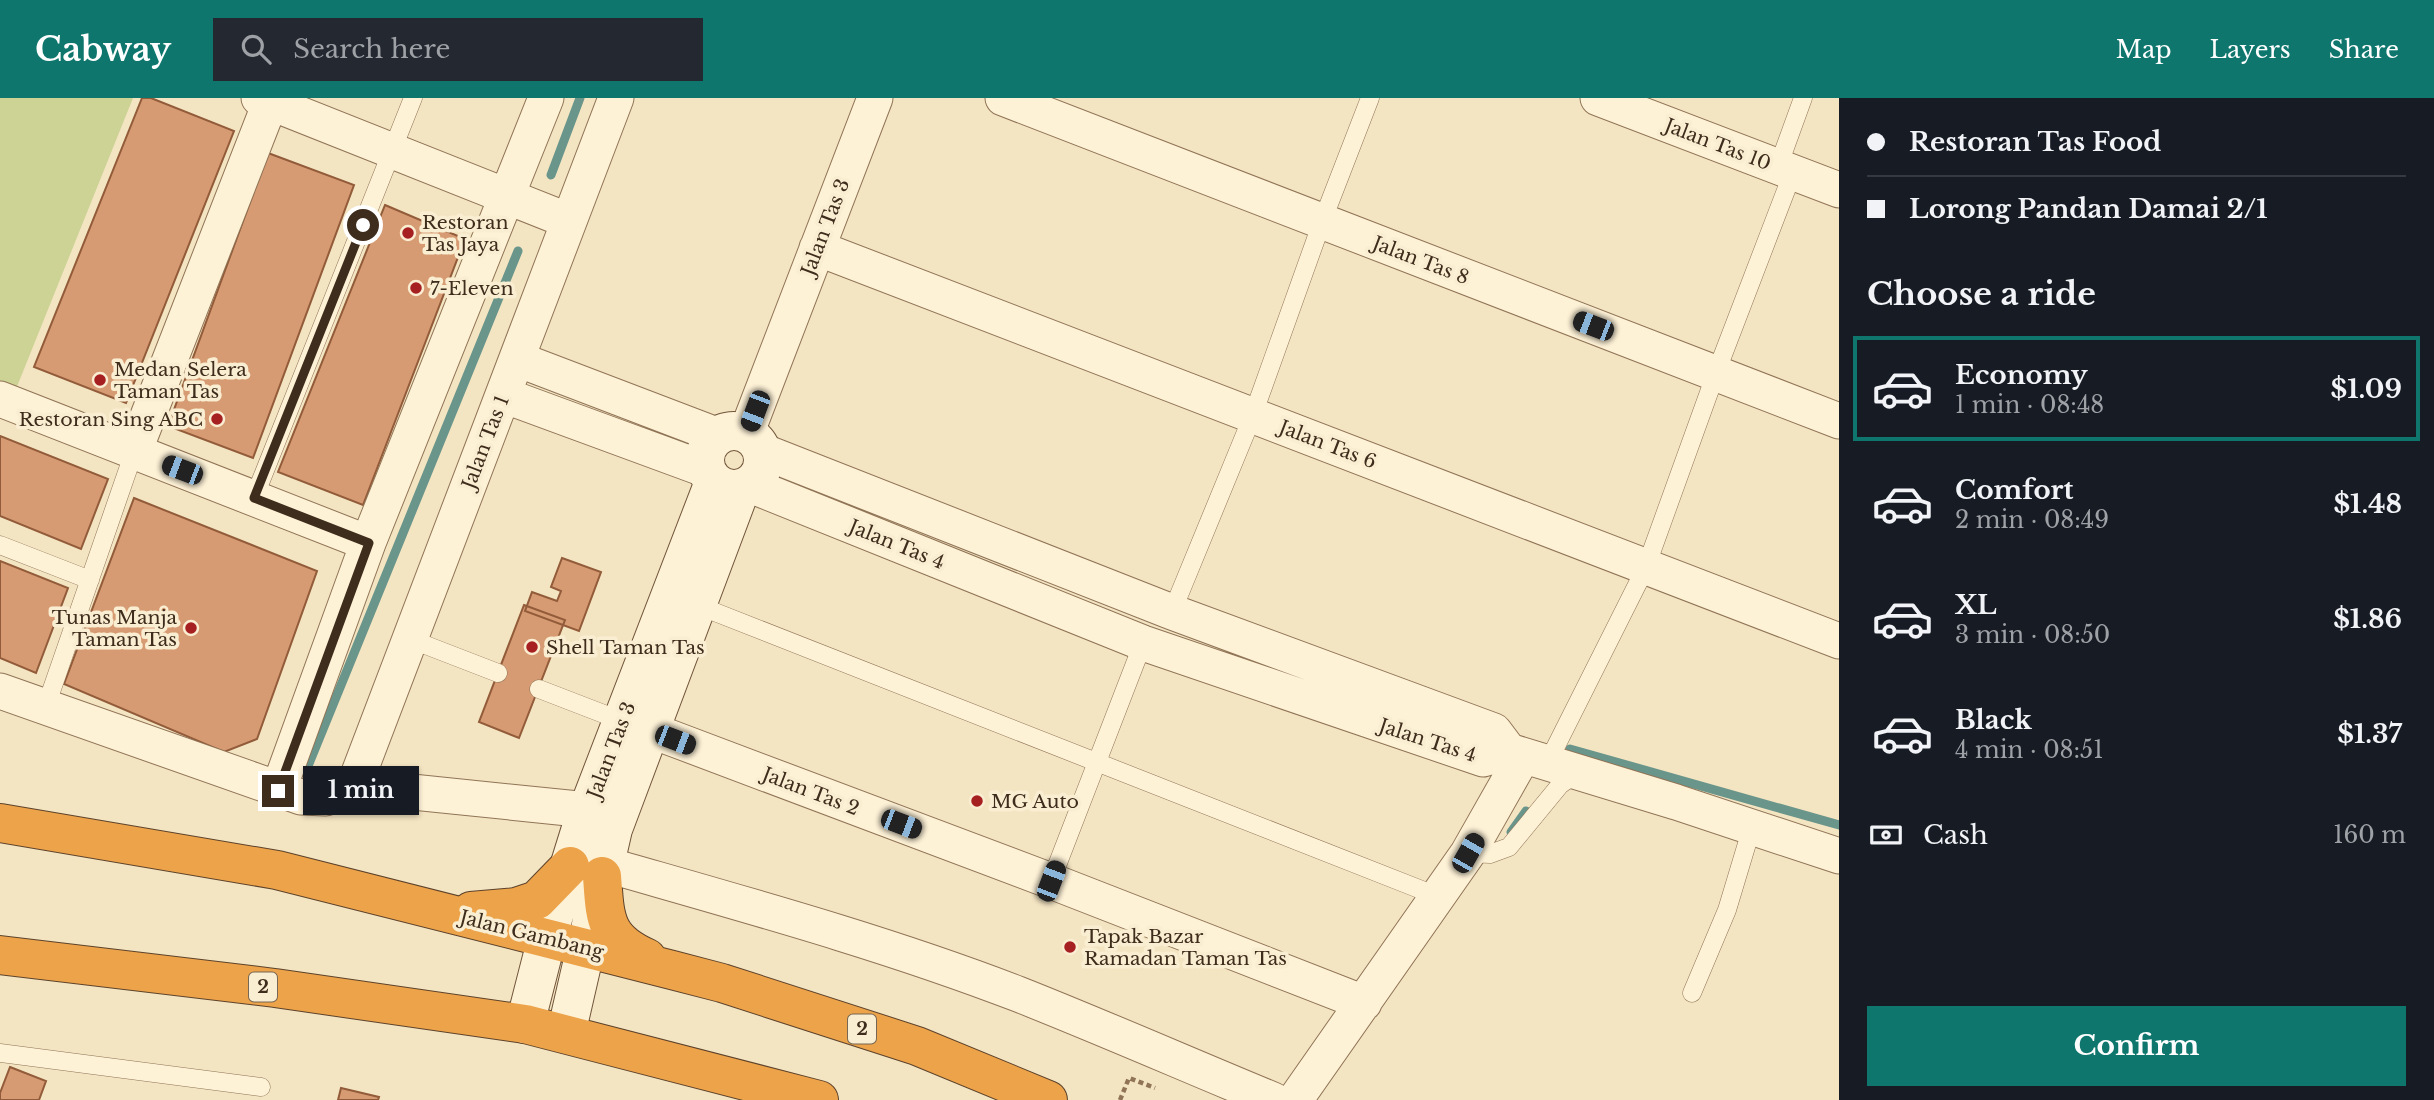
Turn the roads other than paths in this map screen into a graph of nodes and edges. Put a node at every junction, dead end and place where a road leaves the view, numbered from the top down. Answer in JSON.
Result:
{"nodes":[{"id":1,"x":413,"y":98,"type":"edge"},
{"id":2,"x":546,"y":98,"type":"edge"},
{"id":3,"x":617,"y":98,"type":"edge"},
{"id":4,"x":874,"y":98,"type":"edge"},
{"id":5,"x":1003,"y":98,"type":"edge"},
{"id":6,"x":1370,"y":98,"type":"edge"},
{"id":7,"x":1598,"y":98,"type":"edge"},
{"id":8,"x":1803,"y":98,"type":"edge"},
{"id":9,"x":267,"y":99,"type":"edge"},
{"id":10,"x":392,"y":150,"type":"junction"},
{"id":11,"x":1785,"y":170,"type":"junction"},
{"id":12,"x":1839,"y":190,"type":"edge"},
{"id":13,"x":508,"y":198,"type":"junction"},
{"id":14,"x":569,"y":221,"type":"junction"},
{"id":15,"x":1322,"y":222,"type":"junction"},
{"id":16,"x":817,"y":248,"type":"junction"},
{"id":17,"x":517,"y":359,"type":"junction"},
{"id":18,"x":1716,"y":373,"type":"junction"},
{"id":19,"x":503,"y":395,"type":"junction"},
{"id":20,"x":0,"y":400,"type":"edge"},
{"id":21,"x":1253,"y":415,"type":"junction"},
{"id":22,"x":1839,"y":421,"type":"edge"},
{"id":23,"x":134,"y":452,"type":"junction"},
{"id":24,"x":734,"y":464,"type":"junction"},
{"id":25,"x":254,"y":498,"type":"junction"},
{"id":26,"x":369,"y":543,"type":"junction"},
{"id":27,"x":0,"y":545,"type":"edge"},
{"id":28,"x":1646,"y":567,"type":"junction"},
{"id":29,"x":90,"y":580,"type":"junction"},
{"id":30,"x":698,"y":605,"type":"junction"},
{"id":31,"x":1172,"y":612,"type":"junction"},
{"id":32,"x":410,"y":639,"type":"junction"},
{"id":33,"x":1839,"y":641,"type":"edge"},
{"id":34,"x":1143,"y":643,"type":"junction"},
{"id":35,"x":498,"y":673,"type":"dead end"},
{"id":36,"x":539,"y":689,"type":"dead end"},
{"id":37,"x":0,"y":691,"type":"edge"},
{"id":38,"x":45,"y":709,"type":"junction"},
{"id":39,"x":636,"y":726,"type":"junction"},
{"id":40,"x":1539,"y":761,"type":"junction"},
{"id":41,"x":1097,"y":762,"type":"junction"},
{"id":42,"x":354,"y":786,"type":"junction"},
{"id":43,"x":278,"y":791,"type":"junction"},
{"id":44,"x":589,"y":810,"type":"junction"},
{"id":45,"x":0,"y":823,"type":"edge"},
{"id":46,"x":1752,"y":827,"type":"junction"},
{"id":47,"x":1468,"y":853,"type":"junction"},
{"id":48,"x":1839,"y":856,"type":"edge"},
{"id":49,"x":592,"y":869,"type":"junction"},
{"id":50,"x":1051,"y":881,"type":"junction"},
{"id":51,"x":1437,"y":896,"type":"junction"},
{"id":52,"x":448,"y":913,"type":"junction"},
{"id":53,"x":547,"y":938,"type":"junction"},
{"id":54,"x":587,"y":949,"type":"junction"},
{"id":55,"x":0,"y":955,"type":"edge"},
{"id":56,"x":672,"y":970,"type":"junction"},
{"id":57,"x":1692,"y":993,"type":"dead end"},
{"id":58,"x":1364,"y":1003,"type":"junction"},
{"id":59,"x":525,"y":1024,"type":"junction"},
{"id":60,"x":566,"y":1034,"type":"junction"},
{"id":61,"x":0,"y":1053,"type":"edge"},
{"id":62,"x":261,"y":1087,"type":"dead end"},
{"id":63,"x":819,"y":1100,"type":"edge"},
{"id":64,"x":1048,"y":1100,"type":"edge"},
{"id":65,"x":1273,"y":1100,"type":"edge"},
{"id":66,"x":1295,"y":1100,"type":"edge"}],
"edges":[{"from":1,"to":10,"type":"lane"},
{"from":2,"to":13,"type":"street"},
{"from":3,"to":14,"type":"street","name":"Jalan Tas 1"},
{"from":4,"to":16,"type":"street","name":"Jalan Tas 3"},
{"from":5,"to":15,"type":"street","name":"Jalan Tas 8"},
{"from":6,"to":15,"type":"lane"},
{"from":7,"to":11,"type":"street","name":"Jalan Tas 10"},
{"from":8,"to":11,"type":"lane"},
{"from":9,"to":10,"type":"street"},
{"from":9,"to":23,"type":"street"},
{"from":10,"to":13,"type":"street"},
{"from":10,"to":25,"type":"lane"},
{"from":11,"to":12,"type":"street","name":"Jalan Tas 10"},
{"from":11,"to":18,"type":"lane"},
{"from":13,"to":14,"type":"street"},
{"from":13,"to":26,"type":"street"},
{"from":14,"to":17,"type":"street","name":"Jalan Tas 1"},
{"from":15,"to":18,"type":"street","name":"Jalan Tas 8"},
{"from":15,"to":21,"type":"lane"},
{"from":16,"to":21,"type":"street","name":"Jalan Tas 6"},
{"from":16,"to":24,"type":"street","name":"Jalan Tas 3"},
{"from":17,"to":19,"type":"street","name":"Jalan Tas 1"},
{"from":17,"to":24,"type":"street","name":"Jalan Tas 4"},
{"from":18,"to":22,"type":"street","name":"Jalan Tas 8"},
{"from":18,"to":28,"type":"lane"},
{"from":19,"to":24,"type":"street","name":"Jalan Tas 4"},
{"from":19,"to":32,"type":"street","name":"Jalan Tas 1"},
{"from":20,"to":23,"type":"street"},
{"from":21,"to":28,"type":"street","name":"Jalan Tas 6"},
{"from":21,"to":31,"type":"lane"},
{"from":23,"to":25,"type":"street"},
{"from":23,"to":29,"type":"lane"},
{"from":24,"to":30,"type":"street","name":"Jalan Tas 3"},
{"from":24,"to":31,"type":"street","name":"Jalan Tas 4"},
{"from":24,"to":34,"type":"street","name":"Jalan Tas 4"},
{"from":24,"to":39,"type":"street","name":"Jalan Tas 3"},
{"from":25,"to":26,"type":"street"},
{"from":26,"to":43,"type":"street"},
{"from":27,"to":29,"type":"lane"},
{"from":28,"to":33,"type":"street","name":"Jalan Tas 6"},
{"from":28,"to":40,"type":"lane"},
{"from":29,"to":38,"type":"lane"},
{"from":30,"to":39,"type":"street","name":"Jalan Tas 3"},
{"from":30,"to":41,"type":"lane"},
{"from":31,"to":40,"type":"street","name":"Jalan Tas 4"},
{"from":32,"to":35,"type":"lane"},
{"from":32,"to":42,"type":"street","name":"Jalan Tas 1"},
{"from":34,"to":40,"type":"street","name":"Jalan Tas 4"},
{"from":34,"to":41,"type":"lane"},
{"from":36,"to":39,"type":"lane"},
{"from":37,"to":38,"type":"street"},
{"from":38,"to":43,"type":"street"},
{"from":39,"to":44,"type":"street","name":"Jalan Tas 3"},
{"from":39,"to":49,"type":"street","name":"Jalan Tas 3"},
{"from":39,"to":50,"type":"street","name":"Jalan Tas 2"},
{"from":40,"to":46,"type":"street"},
{"from":40,"to":47,"type":"street"},
{"from":40,"to":47,"type":"lane"},
{"from":41,"to":50,"type":"lane"},
{"from":41,"to":51,"type":"lane"},
{"from":42,"to":43,"type":"street"},
{"from":42,"to":44,"type":"street"},
{"from":44,"to":49,"type":"street","name":"Jalan Tas 3"},
{"from":45,"to":52,"type":"highway","name":"Jalan Gambang","number":"2"},
{"from":46,"to":48,"type":"street"},
{"from":46,"to":57,"type":"lane"},
{"from":47,"to":51,"type":"street"},
{"from":49,"to":52,"type":"highway"},
{"from":49,"to":53,"type":"street","name":"Jalan Tas 3"},
{"from":49,"to":54,"type":"street","name":"Jalan Tas 3"},
{"from":49,"to":56,"type":"highway"},
{"from":49,"to":65,"type":"street"},
{"from":50,"to":58,"type":"street","name":"Jalan Tas 2"},
{"from":51,"to":58,"type":"street"},
{"from":52,"to":53,"type":"highway","name":"Jalan Gambang","number":"2"},
{"from":53,"to":54,"type":"highway","name":"Jalan Gambang","number":"2"},
{"from":53,"to":59,"type":"street","name":"Jalan Tas 3"},
{"from":54,"to":56,"type":"highway","name":"Jalan Gambang","number":"2"},
{"from":54,"to":60,"type":"street","name":"Jalan Tas 3"},
{"from":55,"to":59,"type":"highway","number":"2"},
{"from":56,"to":64,"type":"highway","name":"Jalan Gambang","number":"2"},
{"from":58,"to":66,"type":"street"},
{"from":59,"to":60,"type":"highway","number":"2"},
{"from":60,"to":63,"type":"highway","number":"2"},
{"from":61,"to":62,"type":"lane"}]}
